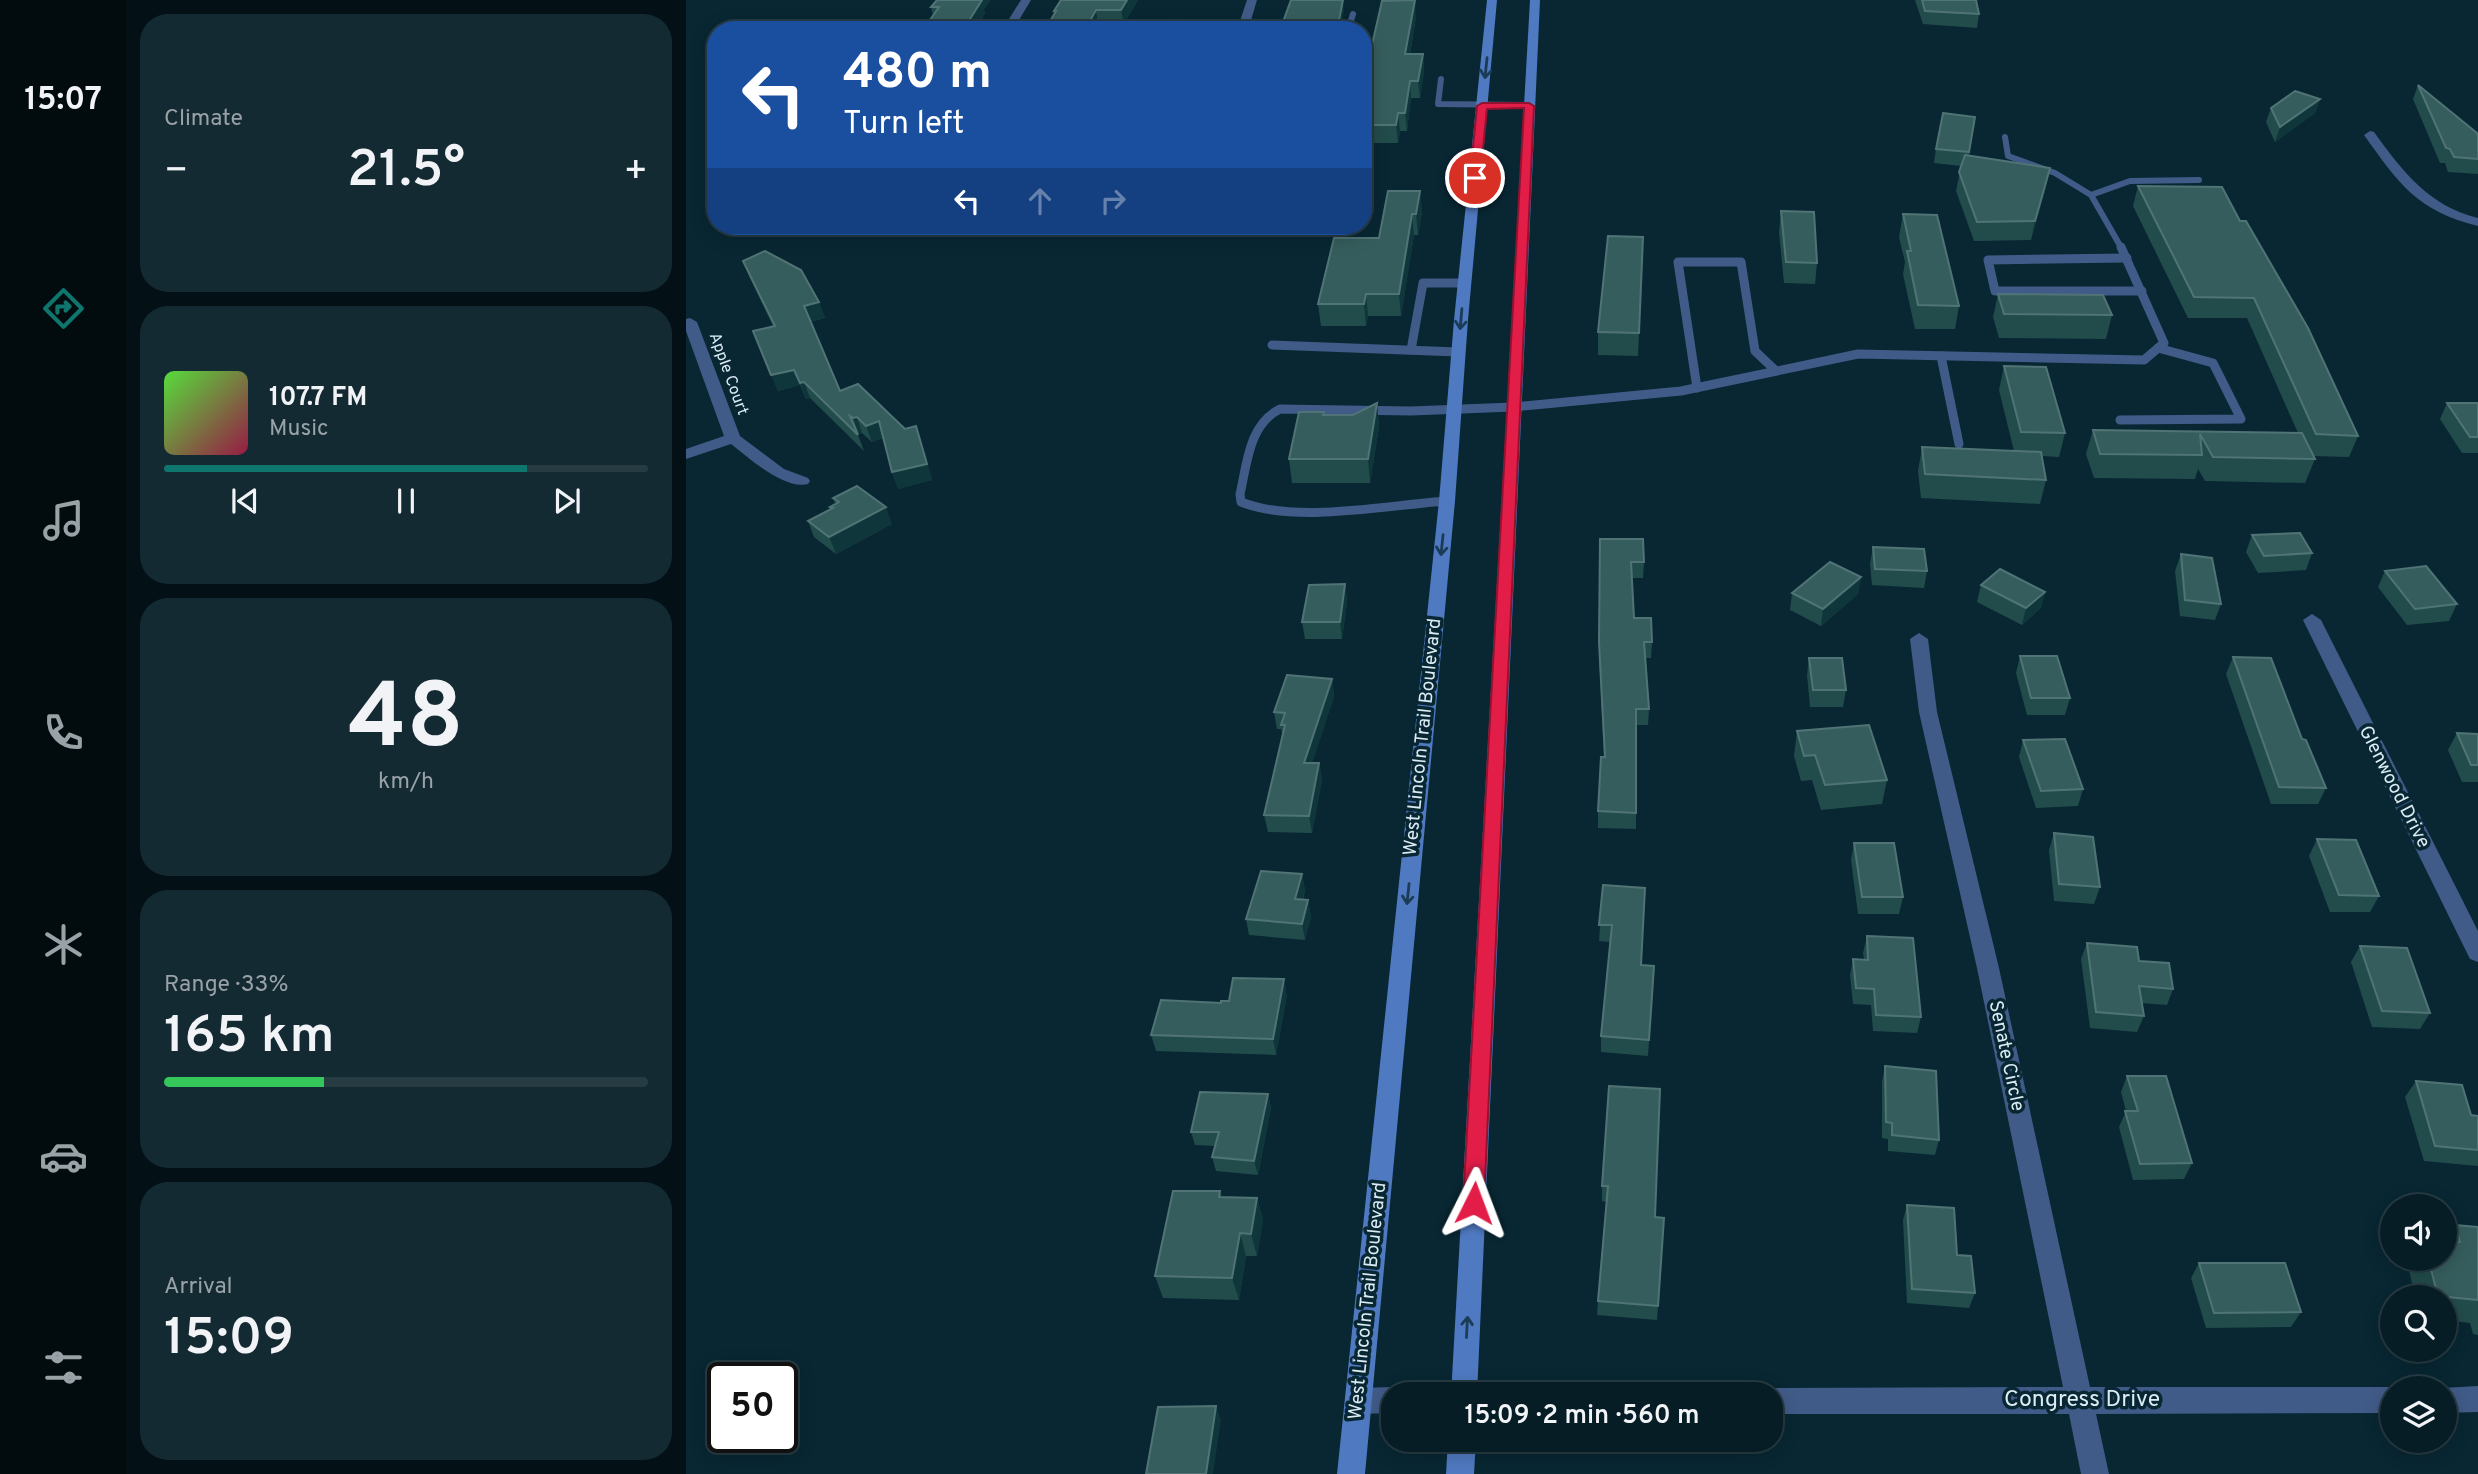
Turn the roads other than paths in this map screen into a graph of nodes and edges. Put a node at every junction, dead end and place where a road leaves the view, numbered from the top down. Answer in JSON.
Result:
{"nodes":[{"id":1,"x":1026,"y":0,"type":"edge"},
{"id":2,"x":1252,"y":0,"type":"edge"},
{"id":3,"x":1492,"y":0,"type":"edge"},
{"id":4,"x":1535,"y":0,"type":"edge"},
{"id":5,"x":1353,"y":14,"type":"dead end"},
{"id":6,"x":1013,"y":21,"type":"edge"},
{"id":7,"x":1245,"y":21,"type":"edge"},
{"id":8,"x":1351,"y":21,"type":"edge"},
{"id":9,"x":1441,"y":79,"type":"dead end"},
{"id":10,"x":1482,"y":106,"type":"junction"},
{"id":11,"x":1529,"y":106,"type":"junction"},
{"id":12,"x":2370,"y":135,"type":"dead end"},
{"id":13,"x":2005,"y":137,"type":"dead end"},
{"id":14,"x":2199,"y":180,"type":"dead end"},
{"id":15,"x":2091,"y":195,"type":"junction"},
{"id":16,"x":2478,"y":222,"type":"edge"},
{"id":17,"x":2127,"y":258,"type":"junction"},
{"id":18,"x":1465,"y":283,"type":"junction"},
{"id":19,"x":2142,"y":291,"type":"junction"},
{"id":20,"x":690,"y":322,"type":"dead end"},
{"id":21,"x":1272,"y":345,"type":"dead end"},
{"id":22,"x":2158,"y":348,"type":"junction"},
{"id":23,"x":1412,"y":350,"type":"junction"},
{"id":24,"x":1458,"y":352,"type":"junction"},
{"id":25,"x":1941,"y":356,"type":"junction"},
{"id":26,"x":1776,"y":371,"type":"junction"},
{"id":27,"x":1697,"y":388,"type":"junction"},
{"id":28,"x":1513,"y":407,"type":"junction"},
{"id":29,"x":1454,"y":409,"type":"junction"},
{"id":30,"x":2120,"y":420,"type":"dead end"},
{"id":31,"x":733,"y":438,"type":"junction"},
{"id":32,"x":1959,"y":444,"type":"dead end"},
{"id":33,"x":686,"y":454,"type":"edge"},
{"id":34,"x":802,"y":481,"type":"dead end"},
{"id":35,"x":1447,"y":501,"type":"junction"},
{"id":36,"x":2312,"y":620,"type":"dead end"},
{"id":37,"x":1919,"y":639,"type":"dead end"},
{"id":38,"x":2478,"y":953,"type":"edge"},
{"id":39,"x":1465,"y":1382,"type":"edge"},
{"id":40,"x":2457,"y":1399,"type":"edge"},
{"id":41,"x":2478,"y":1399,"type":"edge"},
{"id":42,"x":1381,"y":1400,"type":"edge"},
{"id":43,"x":2078,"y":1400,"type":"junction"},
{"id":44,"x":2380,"y":1400,"type":"edge"},
{"id":45,"x":1358,"y":1401,"type":"junction"},
{"id":46,"x":1783,"y":1401,"type":"edge"},
{"id":47,"x":1461,"y":1452,"type":"edge"},
{"id":48,"x":1351,"y":1474,"type":"edge"},
{"id":49,"x":1460,"y":1474,"type":"edge"},
{"id":50,"x":2095,"y":1474,"type":"edge"}],
"edges":[{"from":1,"to":6,"type":"street"},
{"from":2,"to":7,"type":"street"},
{"from":3,"to":10,"type":"main road","name":"West Lincoln Trail Boulevard","one_way":true},
{"from":4,"to":11,"type":"main road"},
{"from":5,"to":8,"type":"lane"},
{"from":9,"to":10,"type":"lane"},
{"from":10,"to":11,"type":"lane"},
{"from":10,"to":18,"type":"main road","name":"West Lincoln Trail Boulevard"},
{"from":11,"to":28,"type":"main road"},
{"from":12,"to":16,"type":"street"},
{"from":13,"to":15,"type":"lane"},
{"from":14,"to":15,"type":"lane"},
{"from":15,"to":17,"type":"lane"},
{"from":17,"to":19,"type":"lane"},
{"from":17,"to":19,"type":"lane"},
{"from":18,"to":23,"type":"lane"},
{"from":18,"to":24,"type":"main road","name":"West Lincoln Trail Boulevard","one_way":true},
{"from":19,"to":22,"type":"lane"},
{"from":20,"to":31,"type":"street","name":"Apple Court"},
{"from":21,"to":23,"type":"lane"},
{"from":22,"to":25,"type":"lane"},
{"from":22,"to":30,"type":"lane"},
{"from":23,"to":24,"type":"lane"},
{"from":24,"to":29,"type":"main road","name":"West Lincoln Trail Boulevard"},
{"from":25,"to":26,"type":"lane"},
{"from":25,"to":32,"type":"lane"},
{"from":26,"to":27,"type":"lane"},
{"from":26,"to":27,"type":"lane"},
{"from":27,"to":28,"type":"lane"},
{"from":28,"to":29,"type":"lane"},
{"from":39,"to":28,"type":"main road","one_way":true},
{"from":29,"to":35,"type":"main road","name":"West Lincoln Trail Boulevard"},
{"from":29,"to":35,"type":"lane"},
{"from":31,"to":33,"type":"street"},
{"from":31,"to":34,"type":"street"},
{"from":35,"to":45,"type":"main road","name":"West Lincoln Trail Boulevard","one_way":true},
{"from":36,"to":38,"type":"street","name":"Glenwood Drive"},
{"from":37,"to":43,"type":"street","name":"Senate Circle"},
{"from":40,"to":41,"type":"street"},
{"from":42,"to":45,"type":"street"},
{"from":43,"to":44,"type":"street","name":"Congress Drive"},
{"from":43,"to":46,"type":"street","name":"Congress Drive"},
{"from":43,"to":50,"type":"street","name":"Senate Circle"},
{"from":45,"to":48,"type":"main road","name":"West Lincoln Trail Boulevard"},
{"from":47,"to":49,"type":"main road"}]}
